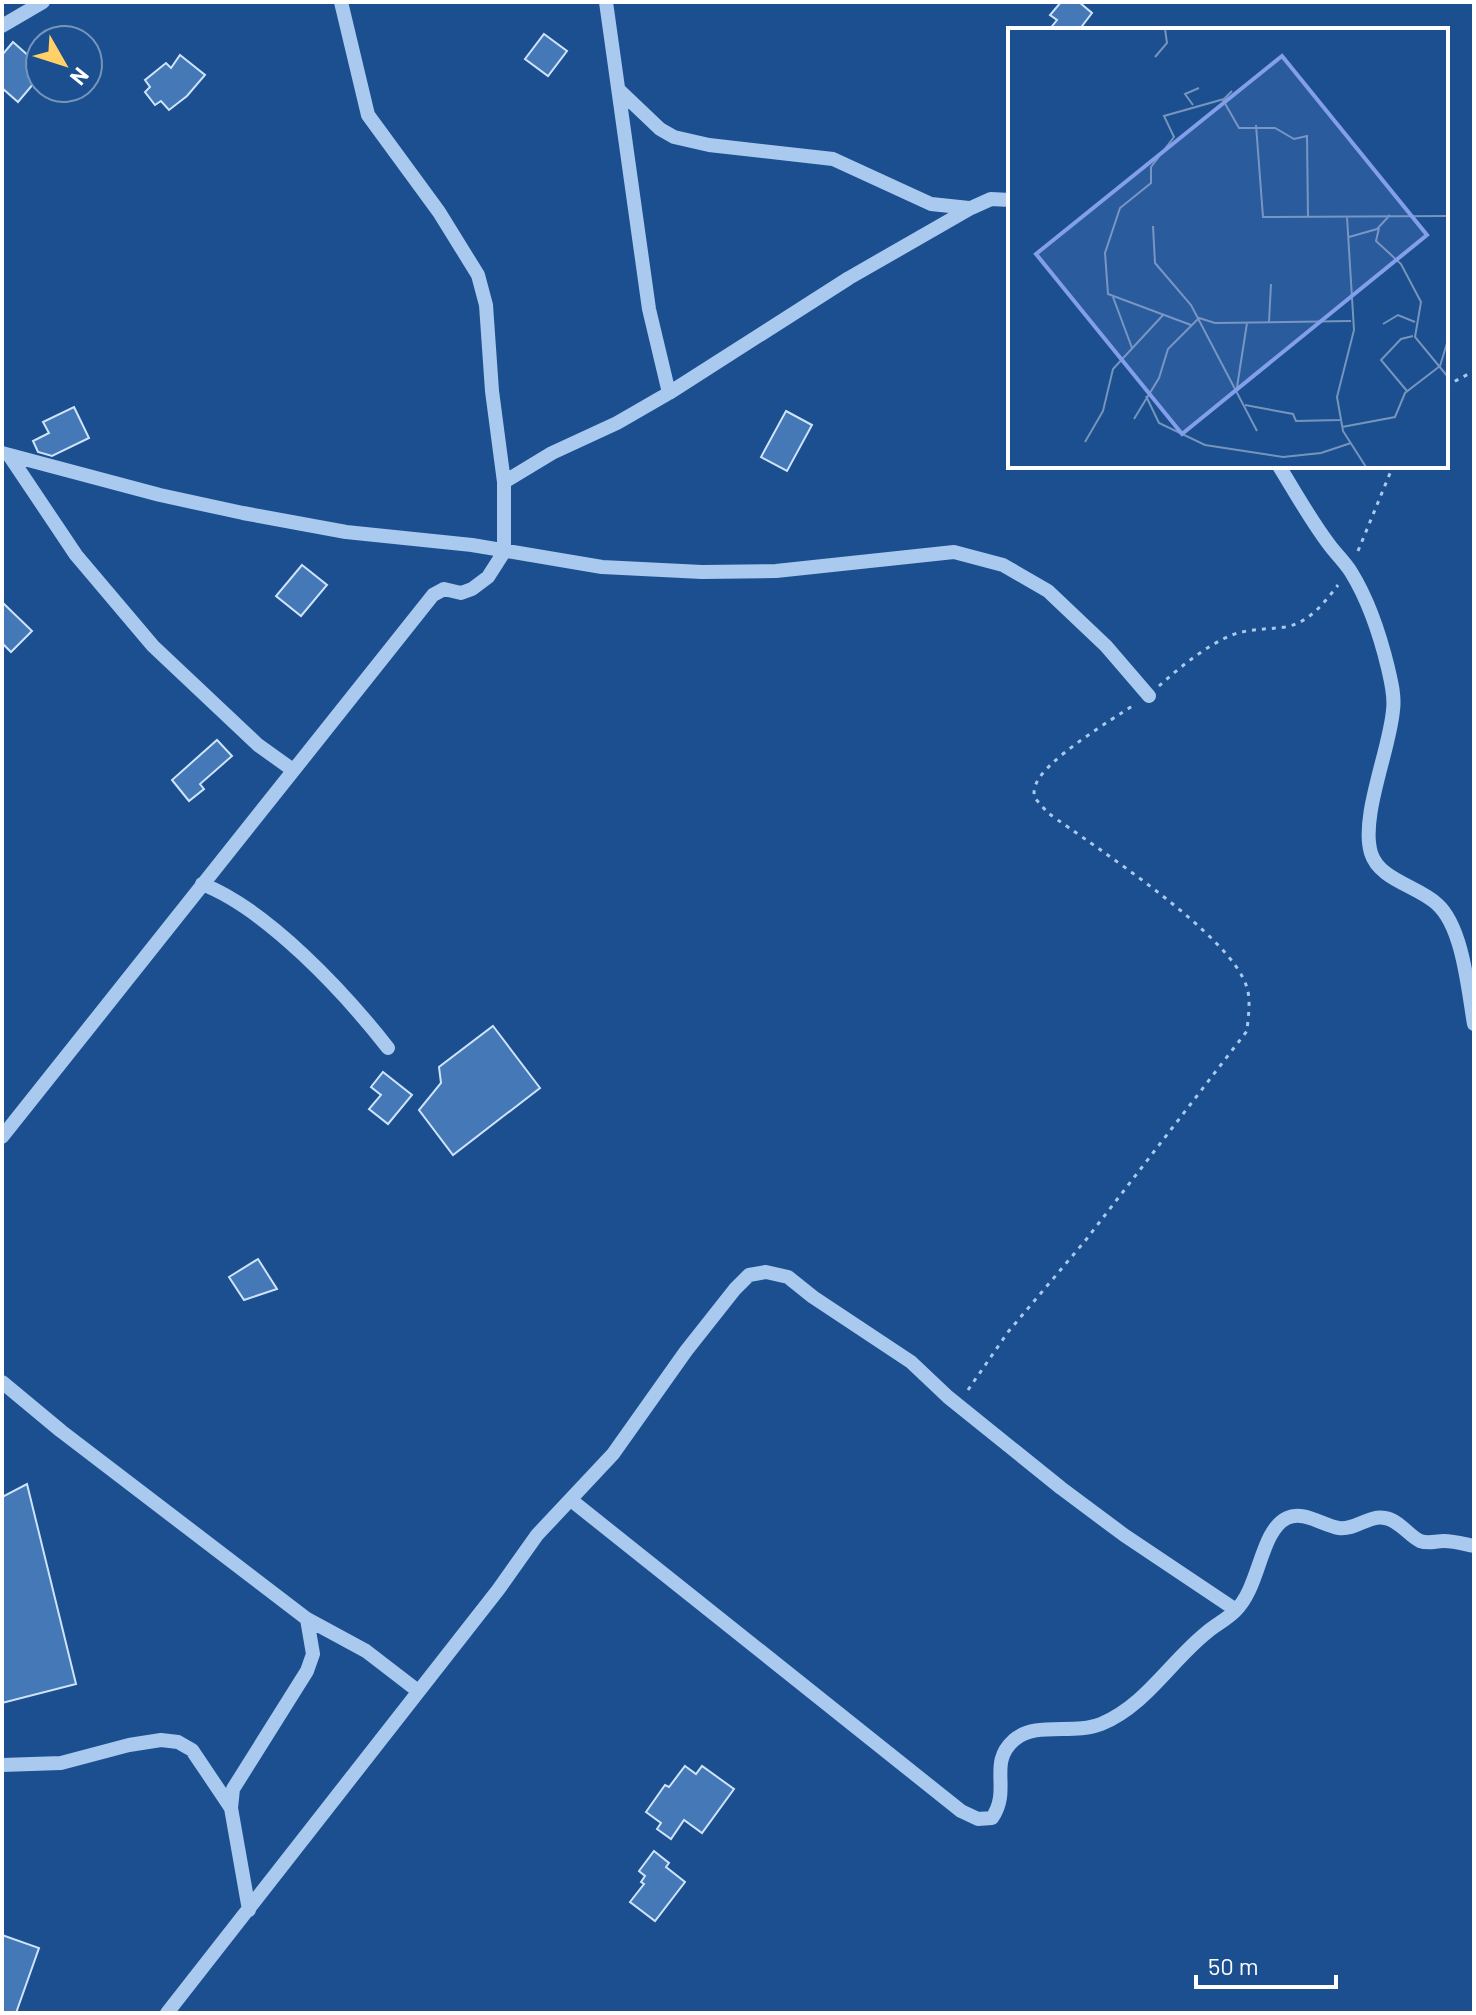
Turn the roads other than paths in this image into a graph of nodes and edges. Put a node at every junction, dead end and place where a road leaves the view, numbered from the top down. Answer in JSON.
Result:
{"nodes":[{"id":1,"x":43,"y":2,"type":"edge"},
{"id":2,"x":341,"y":2,"type":"edge"},
{"id":3,"x":606,"y":2,"type":"edge"},
{"id":4,"x":2,"y":26,"type":"edge"},
{"id":5,"x":619,"y":90,"type":"junction"},
{"id":6,"x":1008,"y":200,"type":"edge"},
{"id":7,"x":971,"y":208,"type":"junction"},
{"id":8,"x":669,"y":393,"type":"junction"},
{"id":9,"x":6,"y":454,"type":"edge"},
{"id":10,"x":1280,"y":468,"type":"edge"},
{"id":11,"x":504,"y":482,"type":"junction"},
{"id":12,"x":504,"y":552,"type":"junction"},
{"id":13,"x":1149,"y":696,"type":"road end"},
{"id":14,"x":293,"y":770,"type":"junction"},
{"id":15,"x":202,"y":884,"type":"junction"},
{"id":16,"x":1474,"y":1024,"type":"edge"},
{"id":17,"x":388,"y":1048,"type":"dead end"},
{"id":18,"x":2,"y":1137,"type":"edge"},
{"id":19,"x":2,"y":1382,"type":"edge"},
{"id":20,"x":571,"y":1500,"type":"junction"},
{"id":21,"x":1474,"y":1546,"type":"edge"},
{"id":22,"x":1236,"y":1610,"type":"junction"},
{"id":23,"x":307,"y":1619,"type":"junction"},
{"id":24,"x":418,"y":1691,"type":"junction"},
{"id":25,"x":2,"y":1765,"type":"edge"},
{"id":26,"x":231,"y":1808,"type":"junction"},
{"id":27,"x":249,"y":1910,"type":"junction"},
{"id":28,"x":167,"y":2013,"type":"edge"}],
"edges":[{"from":1,"to":4,"type":"street"},
{"from":2,"to":11,"type":"street"},
{"from":3,"to":5,"type":"street"},
{"from":5,"to":7,"type":"street"},
{"from":5,"to":8,"type":"street"},
{"from":6,"to":7,"type":"street"},
{"from":7,"to":8,"type":"street"},
{"from":8,"to":11,"type":"street"},
{"from":9,"to":12,"type":"street"},
{"from":9,"to":14,"type":"street"},
{"from":10,"to":16,"type":"street"},
{"from":11,"to":12,"type":"street"},
{"from":12,"to":13,"type":"street"},
{"from":12,"to":14,"type":"street"},
{"from":14,"to":15,"type":"street"},
{"from":15,"to":17,"type":"street"},
{"from":15,"to":18,"type":"street"},
{"from":19,"to":23,"type":"street"},
{"from":20,"to":22,"type":"street"},
{"from":20,"to":22,"type":"street"},
{"from":20,"to":24,"type":"street"},
{"from":21,"to":22,"type":"street"},
{"from":23,"to":24,"type":"street"},
{"from":23,"to":26,"type":"street"},
{"from":24,"to":27,"type":"street"},
{"from":25,"to":26,"type":"street"},
{"from":26,"to":27,"type":"street"},
{"from":27,"to":28,"type":"street"}]}
